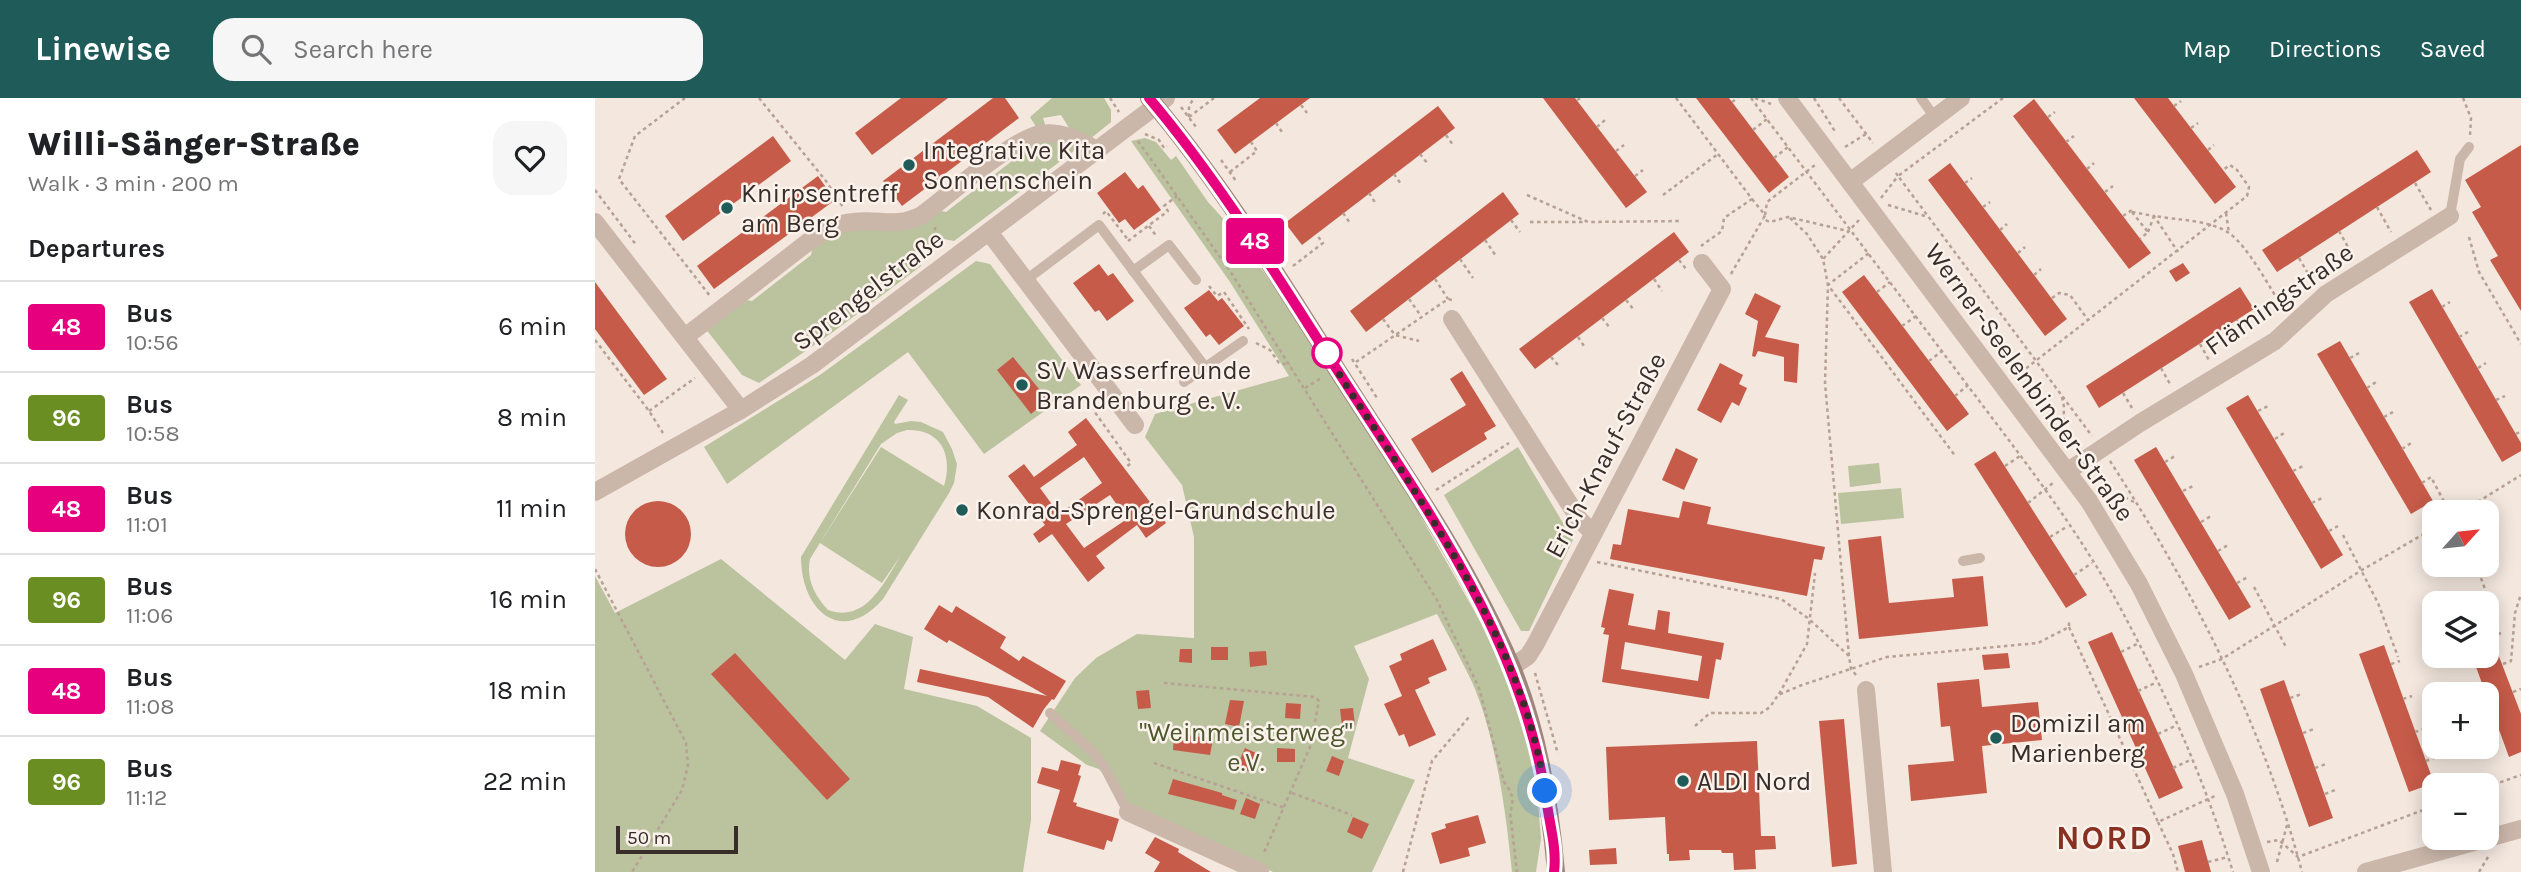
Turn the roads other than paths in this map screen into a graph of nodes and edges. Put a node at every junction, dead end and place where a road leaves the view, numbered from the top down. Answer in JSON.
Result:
{"nodes":[{"id":1,"x":1921,"y":98,"type":"edge"},
{"id":2,"x":1961,"y":98,"type":"edge"},
{"id":3,"x":1157,"y":101,"type":"edge"},
{"id":4,"x":1783,"y":106,"type":"edge"},
{"id":5,"x":1935,"y":118,"type":"junction"},
{"id":6,"x":2469,"y":147,"type":"road end"},
{"id":7,"x":1097,"y":150,"type":"junction"},
{"id":8,"x":1850,"y":182,"type":"junction"},
{"id":9,"x":2444,"y":220,"type":"joint"},
{"id":10,"x":595,"y":222,"type":"edge"},
{"id":11,"x":989,"y":232,"type":"junction"},
{"id":12,"x":1697,"y":261,"type":"road end"},
{"id":13,"x":1133,"y":271,"type":"junction"},
{"id":14,"x":1026,"y":280,"type":"junction"},
{"id":15,"x":1196,"y":280,"type":"road end"},
{"id":16,"x":1452,"y":319,"type":"dead end"},
{"id":17,"x":685,"y":337,"type":"junction"},
{"id":18,"x":1243,"y":341,"type":"dead end"},
{"id":19,"x":1205,"y":367,"type":"junction"},
{"id":20,"x":1184,"y":382,"type":"dead end"},
{"id":21,"x":741,"y":410,"type":"junction"},
{"id":22,"x":1135,"y":425,"type":"dead end"},
{"id":23,"x":2061,"y":476,"type":"junction"},
{"id":24,"x":595,"y":492,"type":"edge"},
{"id":25,"x":1593,"y":533,"type":"junction"},
{"id":26,"x":1980,"y":558,"type":"dead end"},
{"id":27,"x":1962,"y":562,"type":"dead end"},
{"id":28,"x":1512,"y":667,"type":"junction"},
{"id":29,"x":1866,"y":690,"type":"dead end"},
{"id":30,"x":1050,"y":713,"type":"dead end"},
{"id":31,"x":1128,"y":812,"type":"joint"},
{"id":32,"x":2521,"y":829,"type":"edge"},
{"id":33,"x":1555,"y":869,"type":"edge"},
{"id":34,"x":2268,"y":870,"type":"edge"},
{"id":35,"x":1258,"y":871,"type":"edge"},
{"id":36,"x":1883,"y":872,"type":"edge"},
{"id":37,"x":2366,"y":872,"type":"edge"}],
"edges":[{"from":1,"to":5,"type":"lane"},
{"from":2,"to":5,"type":"street"},
{"from":3,"to":7,"type":"street","name":"Sprengelstraße"},
{"from":3,"to":28,"type":"main road"},
{"from":4,"to":8,"type":"street","name":"Werner-Seelenbinder-Straße"},
{"from":5,"to":8,"type":"street"},
{"from":6,"to":9,"type":"lane"},
{"from":7,"to":11,"type":"street","name":"Sprengelstraße"},
{"from":7,"to":17,"type":"street"},
{"from":8,"to":23,"type":"street","name":"Werner-Seelenbinder-Straße"},
{"from":9,"to":23,"type":"street","name":"Flämingstraße"},
{"from":10,"to":17,"type":"street"},
{"from":11,"to":14,"type":"street"},
{"from":11,"to":21,"type":"street","name":"Sprengelstraße"},
{"from":12,"to":25,"type":"street","name":"Erich-Knauf-Straße"},
{"from":13,"to":14,"type":"lane"},
{"from":13,"to":15,"type":"lane"},
{"from":13,"to":19,"type":"lane"},
{"from":14,"to":22,"type":"street"},
{"from":16,"to":25,"type":"street"},
{"from":17,"to":21,"type":"street"},
{"from":18,"to":19,"type":"lane"},
{"from":19,"to":20,"type":"lane"},
{"from":21,"to":24,"type":"street","name":"Sprengelstraße"},
{"from":23,"to":34,"type":"street","name":"Werner-Seelenbinder-Straße"},
{"from":25,"to":28,"type":"street","name":"Erich-Knauf-Straße"},
{"from":26,"to":27,"type":"lane"},
{"from":28,"to":33,"type":"main road"},
{"from":29,"to":36,"type":"street"},
{"from":30,"to":31,"type":"lane"},
{"from":31,"to":35,"type":"street"},
{"from":32,"to":37,"type":"street"}]}
